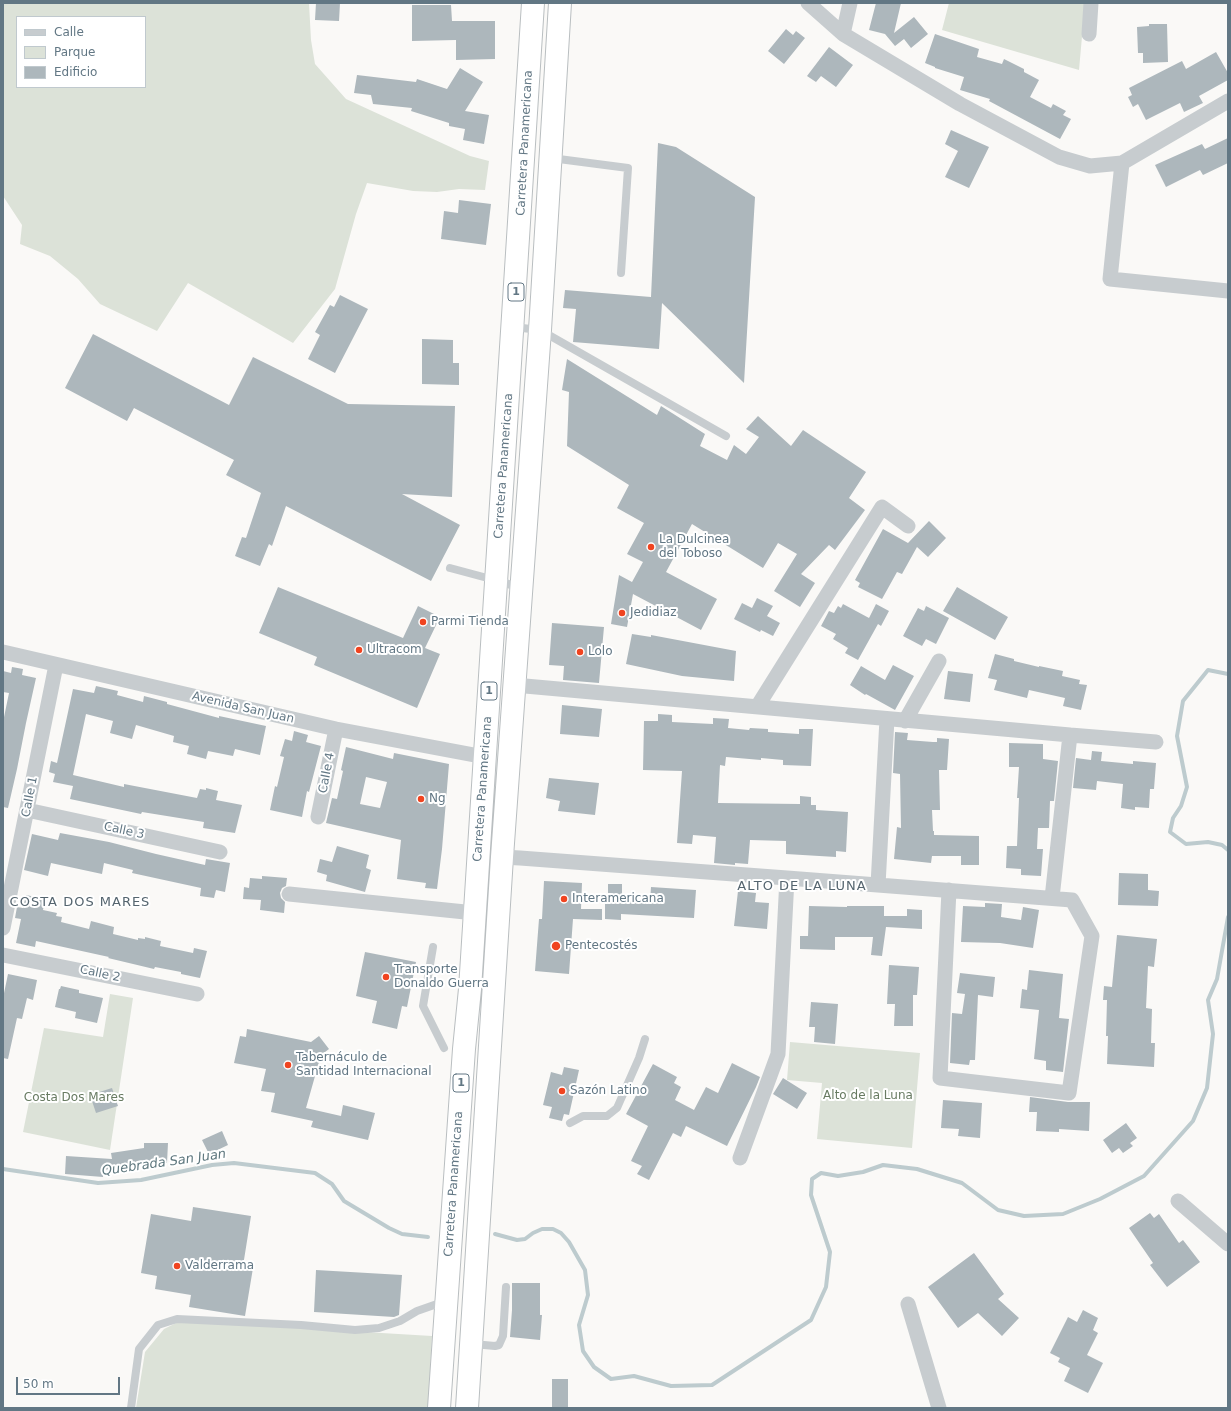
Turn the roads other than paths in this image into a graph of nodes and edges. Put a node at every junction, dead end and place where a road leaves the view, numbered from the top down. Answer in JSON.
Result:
{"nodes":[{"id":1,"x":533,"y":3,"type":"edge"},
{"id":2,"x":560,"y":3,"type":"edge"},
{"id":3,"x":808,"y":3,"type":"edge"},
{"id":4,"x":850,"y":3,"type":"edge"},
{"id":5,"x":1091,"y":3,"type":"edge"},
{"id":6,"x":843,"y":34,"type":"junction"},
{"id":7,"x":1089,"y":34,"type":"dead end"},
{"id":8,"x":1228,"y":101,"type":"edge"},
{"id":9,"x":550,"y":157,"type":"junction"},
{"id":10,"x":1122,"y":163,"type":"junction"},
{"id":11,"x":621,"y":273,"type":"dead end"},
{"id":12,"x":1228,"y":291,"type":"edge"},
{"id":13,"x":513,"y":327,"type":"junction"},
{"id":14,"x":540,"y":330,"type":"junction"},
{"id":15,"x":726,"y":436,"type":"dead end"},
{"id":16,"x":908,"y":526,"type":"dead end"},
{"id":17,"x":450,"y":568,"type":"dead end"},
{"id":18,"x":497,"y":580,"type":"junction"},
{"id":19,"x":520,"y":599,"type":"junction"},
{"id":20,"x":3,"y":652,"type":"edge"},
{"id":21,"x":939,"y":661,"type":"dead end"},
{"id":22,"x":56,"y":665,"type":"junction"},
{"id":23,"x":514,"y":685,"type":"junction"},
{"id":24,"x":757,"y":707,"type":"junction"},
{"id":25,"x":888,"y":719,"type":"junction"},
{"id":26,"x":905,"y":721,"type":"junction"},
{"id":27,"x":336,"y":729,"type":"junction"},
{"id":28,"x":1070,"y":735,"type":"junction"},
{"id":29,"x":1156,"y":742,"type":"dead end"},
{"id":30,"x":484,"y":767,"type":"junction"},
{"id":31,"x":27,"y":810,"type":"junction"},
{"id":32,"x":318,"y":817,"type":"dead end"},
{"id":33,"x":220,"y":852,"type":"dead end"},
{"id":34,"x":502,"y":857,"type":"junction"},
{"id":35,"x":787,"y":878,"type":"junction"},
{"id":36,"x":878,"y":885,"type":"junction"},
{"id":37,"x":948,"y":890,"type":"junction"},
{"id":38,"x":289,"y":894,"type":"dead end"},
{"id":39,"x":1052,"y":898,"type":"junction"},
{"id":40,"x":474,"y":913,"type":"junction"},
{"id":41,"x":3,"y":928,"type":"edge"},
{"id":42,"x":433,"y":947,"type":"dead end"},
{"id":43,"x":3,"y":955,"type":"edge"},
{"id":44,"x":470,"y":989,"type":"junction"},
{"id":45,"x":196,"y":994,"type":"dead end"},
{"id":46,"x":645,"y":1039,"type":"dead end"},
{"id":47,"x":444,"y":1048,"type":"dead end"},
{"id":48,"x":570,"y":1123,"type":"dead end"},
{"id":49,"x":740,"y":1158,"type":"dead end"},
{"id":50,"x":1178,"y":1201,"type":"dead end"},
{"id":51,"x":1228,"y":1244,"type":"edge"},
{"id":52,"x":506,"y":1288,"type":"dead end"},
{"id":53,"x":446,"y":1304,"type":"junction"},
{"id":54,"x":908,"y":1304,"type":"dead end"},
{"id":55,"x":471,"y":1344,"type":"junction"},
{"id":56,"x":131,"y":1408,"type":"edge"},
{"id":57,"x":439,"y":1408,"type":"edge"},
{"id":58,"x":467,"y":1408,"type":"edge"},
{"id":59,"x":939,"y":1408,"type":"edge"}],
"edges":[{"from":1,"to":13,"type":"highway","name":"Carretera Panamericana","number":"1"},
{"from":2,"to":9,"type":"highway","name":"Carretera Panamericana","number":"1"},
{"from":3,"to":6,"type":"street"},
{"from":4,"to":6,"type":"street"},
{"from":5,"to":7,"type":"street"},
{"from":6,"to":10,"type":"street"},
{"from":8,"to":10,"type":"street"},
{"from":9,"to":11,"type":"lane"},
{"from":9,"to":14,"type":"highway","name":"Carretera Panamericana","number":"1"},
{"from":10,"to":12,"type":"street"},
{"from":13,"to":14,"type":"lane"},
{"from":13,"to":18,"type":"highway","name":"Carretera Panamericana","number":"1"},
{"from":14,"to":15,"type":"lane"},
{"from":14,"to":19,"type":"highway","name":"Carretera Panamericana","number":"1"},
{"from":16,"to":24,"type":"street"},
{"from":17,"to":18,"type":"lane"},
{"from":18,"to":19,"type":"lane"},
{"from":18,"to":30,"type":"highway","name":"Carretera Panamericana","number":"1"},
{"from":19,"to":23,"type":"highway","name":"Carretera Panamericana","number":"1"},
{"from":20,"to":22,"type":"street","name":"Avenida San Juan"},
{"from":21,"to":26,"type":"street"},
{"from":22,"to":27,"type":"street","name":"Avenida San Juan"},
{"from":22,"to":31,"type":"street","name":"Calle 1"},
{"from":23,"to":24,"type":"street"},
{"from":23,"to":34,"type":"highway","name":"Carretera Panamericana","number":"1"},
{"from":24,"to":25,"type":"street"},
{"from":25,"to":26,"type":"street"},
{"from":25,"to":36,"type":"street"},
{"from":26,"to":28,"type":"street"},
{"from":27,"to":30,"type":"street","name":"Avenida San Juan"},
{"from":27,"to":32,"type":"street","name":"Calle 4"},
{"from":28,"to":29,"type":"street"},
{"from":28,"to":39,"type":"street"},
{"from":30,"to":34,"type":"highway"},
{"from":30,"to":40,"type":"highway","name":"Carretera Panamericana","number":"1"},
{"from":31,"to":33,"type":"street","name":"Calle 3"},
{"from":31,"to":41,"type":"street","name":"Calle 1"},
{"from":34,"to":35,"type":"street"},
{"from":34,"to":44,"type":"highway"},
{"from":34,"to":55,"type":"highway","name":"Carretera Panamericana","number":"1"},
{"from":35,"to":36,"type":"street"},
{"from":35,"to":49,"type":"street"},
{"from":36,"to":37,"type":"street"},
{"from":37,"to":39,"type":"street"},
{"from":37,"to":39,"type":"street"},
{"from":38,"to":40,"type":"street"},
{"from":40,"to":44,"type":"highway","name":"Carretera Panamericana","number":"1"},
{"from":42,"to":47,"type":"lane"},
{"from":43,"to":45,"type":"street","name":"Calle 2"},
{"from":44,"to":53,"type":"highway","name":"Carretera Panamericana","number":"1"},
{"from":46,"to":48,"type":"lane"},
{"from":50,"to":51,"type":"street"},
{"from":52,"to":55,"type":"lane"},
{"from":53,"to":56,"type":"lane"},
{"from":53,"to":57,"type":"highway","name":"Carretera Panamericana","number":"1"},
{"from":54,"to":59,"type":"street"},
{"from":55,"to":58,"type":"highway","name":"Carretera Panamericana","number":"1"}]}
